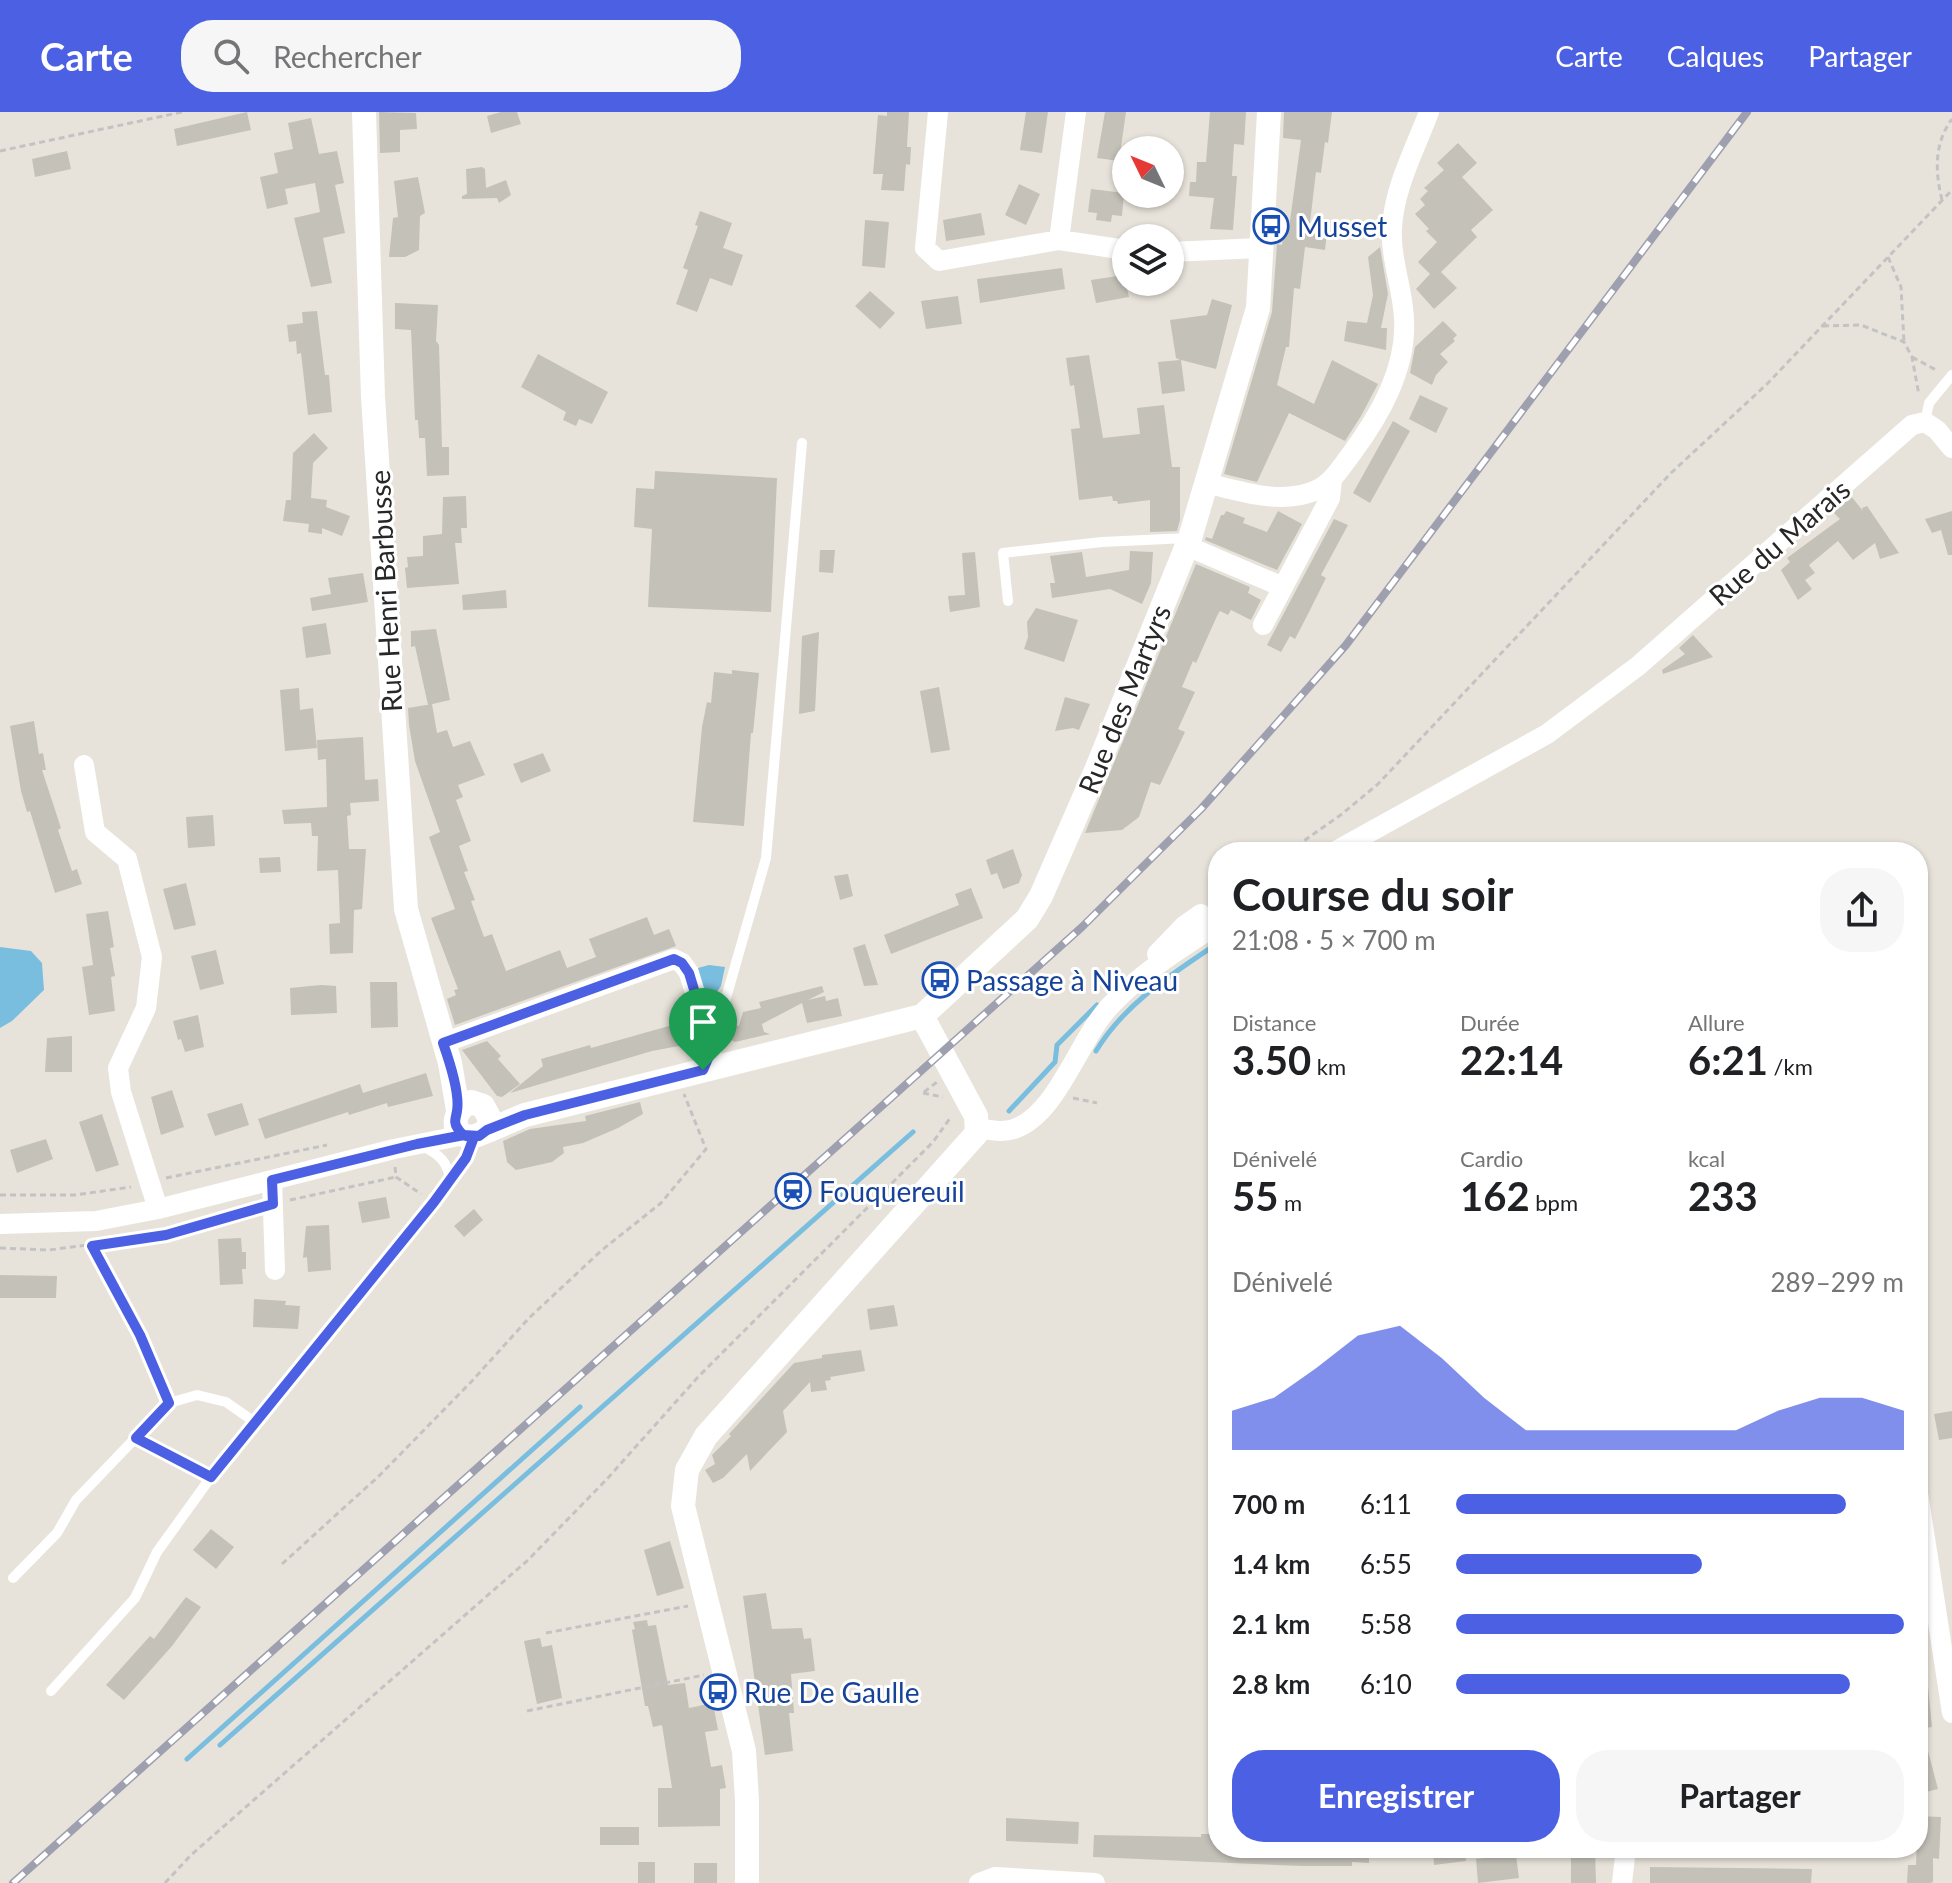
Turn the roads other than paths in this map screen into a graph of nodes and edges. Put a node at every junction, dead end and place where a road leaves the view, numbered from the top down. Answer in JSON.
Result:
{"nodes":[{"id":1,"x":364,"y":112,"type":"edge"},
{"id":2,"x":938,"y":112,"type":"edge"},
{"id":3,"x":1076,"y":112,"type":"edge"},
{"id":4,"x":1269,"y":112,"type":"edge"},
{"id":5,"x":1429,"y":112,"type":"edge"},
{"id":6,"x":1059,"y":240,"type":"junction"},
{"id":7,"x":1112,"y":248,"type":"edge"},
{"id":8,"x":1260,"y":248,"type":"junction"},
{"id":9,"x":1184,"y":251,"type":"edge"},
{"id":10,"x":1950,"y":378,"type":"edge"},
{"id":11,"x":1926,"y":416,"type":"junction"},
{"id":12,"x":802,"y":443,"type":"dead end"},
{"id":13,"x":1952,"y":448,"type":"edge"},
{"id":14,"x":1332,"y":480,"type":"junction"},
{"id":15,"x":1206,"y":483,"type":"junction"},
{"id":16,"x":1188,"y":542,"type":"junction"},
{"id":17,"x":1283,"y":587,"type":"junction"},
{"id":18,"x":1008,"y":601,"type":"dead end"},
{"id":19,"x":1263,"y":625,"type":"dead end"},
{"id":20,"x":84,"y":765,"type":"dead end"},
{"id":21,"x":1352,"y":842,"type":"edge"},
{"id":22,"x":1208,"y":921,"type":"edge"},
{"id":23,"x":922,"y":1016,"type":"junction"},
{"id":24,"x":446,"y":1053,"type":"junction"},
{"id":25,"x":708,"y":1060,"type":"junction"},
{"id":26,"x":472,"y":1121,"type":"junction"},
{"id":27,"x":977,"y":1128,"type":"junction"},
{"id":28,"x":417,"y":1144,"type":"junction"},
{"id":29,"x":272,"y":1180,"type":"junction"},
{"id":30,"x":451,"y":1180,"type":"junction"},
{"id":31,"x":158,"y":1209,"type":"junction"},
{"id":32,"x":0,"y":1224,"type":"edge"},
{"id":33,"x":275,"y":1270,"type":"dead end"},
{"id":34,"x":256,"y":1423,"type":"junction"},
{"id":35,"x":1928,"y":1558,"type":"edge"},
{"id":36,"x":13,"y":1578,"type":"dead end"},
{"id":37,"x":51,"y":1691,"type":"dead end"},
{"id":38,"x":1952,"y":1713,"type":"edge"},
{"id":39,"x":1625,"y":1858,"type":"edge"},
{"id":40,"x":747,"y":1883,"type":"edge"},
{"id":41,"x":979,"y":1883,"type":"edge"},
{"id":42,"x":1095,"y":1883,"type":"edge"},
{"id":43,"x":1622,"y":1883,"type":"edge"}],
"edges":[{"from":1,"to":24,"type":"street","name":"Rue Henri Barbusse"},
{"from":2,"to":6,"type":"street"},
{"from":3,"to":6,"type":"street"},
{"from":4,"to":8,"type":"street","name":"Rue des Martyrs"},
{"from":5,"to":14,"type":"street"},
{"from":6,"to":7,"type":"street"},
{"from":8,"to":9,"type":"street"},
{"from":8,"to":15,"type":"street","name":"Rue des Martyrs"},
{"from":10,"to":11,"type":"lane"},
{"from":11,"to":13,"type":"street"},
{"from":11,"to":21,"type":"street","name":"Rue du Marais"},
{"from":12,"to":25,"type":"lane"},
{"from":14,"to":15,"type":"street"},
{"from":14,"to":17,"type":"street"},
{"from":15,"to":16,"type":"street","name":"Rue des Martyrs"},
{"from":16,"to":17,"type":"street"},
{"from":16,"to":18,"type":"lane"},
{"from":16,"to":23,"type":"street","name":"Rue des Martyrs"},
{"from":17,"to":19,"type":"street"},
{"from":20,"to":31,"type":"street"},
{"from":22,"to":27,"type":"street"},
{"from":23,"to":25,"type":"street","name":"Rue des Martyrs"},
{"from":23,"to":27,"type":"street"},
{"from":24,"to":25,"type":"street"},
{"from":24,"to":26,"type":"street","name":"Rue Henri Barbusse"},
{"from":25,"to":26,"type":"street"},
{"from":26,"to":28,"type":"street"},
{"from":26,"to":30,"type":"lane"},
{"from":27,"to":40,"type":"street"},
{"from":28,"to":29,"type":"street"},
{"from":28,"to":30,"type":"lane"},
{"from":29,"to":31,"type":"street"},
{"from":29,"to":33,"type":"street"},
{"from":30,"to":34,"type":"lane"},
{"from":31,"to":32,"type":"street"},
{"from":34,"to":36,"type":"lane"},
{"from":34,"to":37,"type":"lane"},
{"from":35,"to":38,"type":"street"},
{"from":39,"to":43,"type":"street"},
{"from":41,"to":42,"type":"street"}]}
